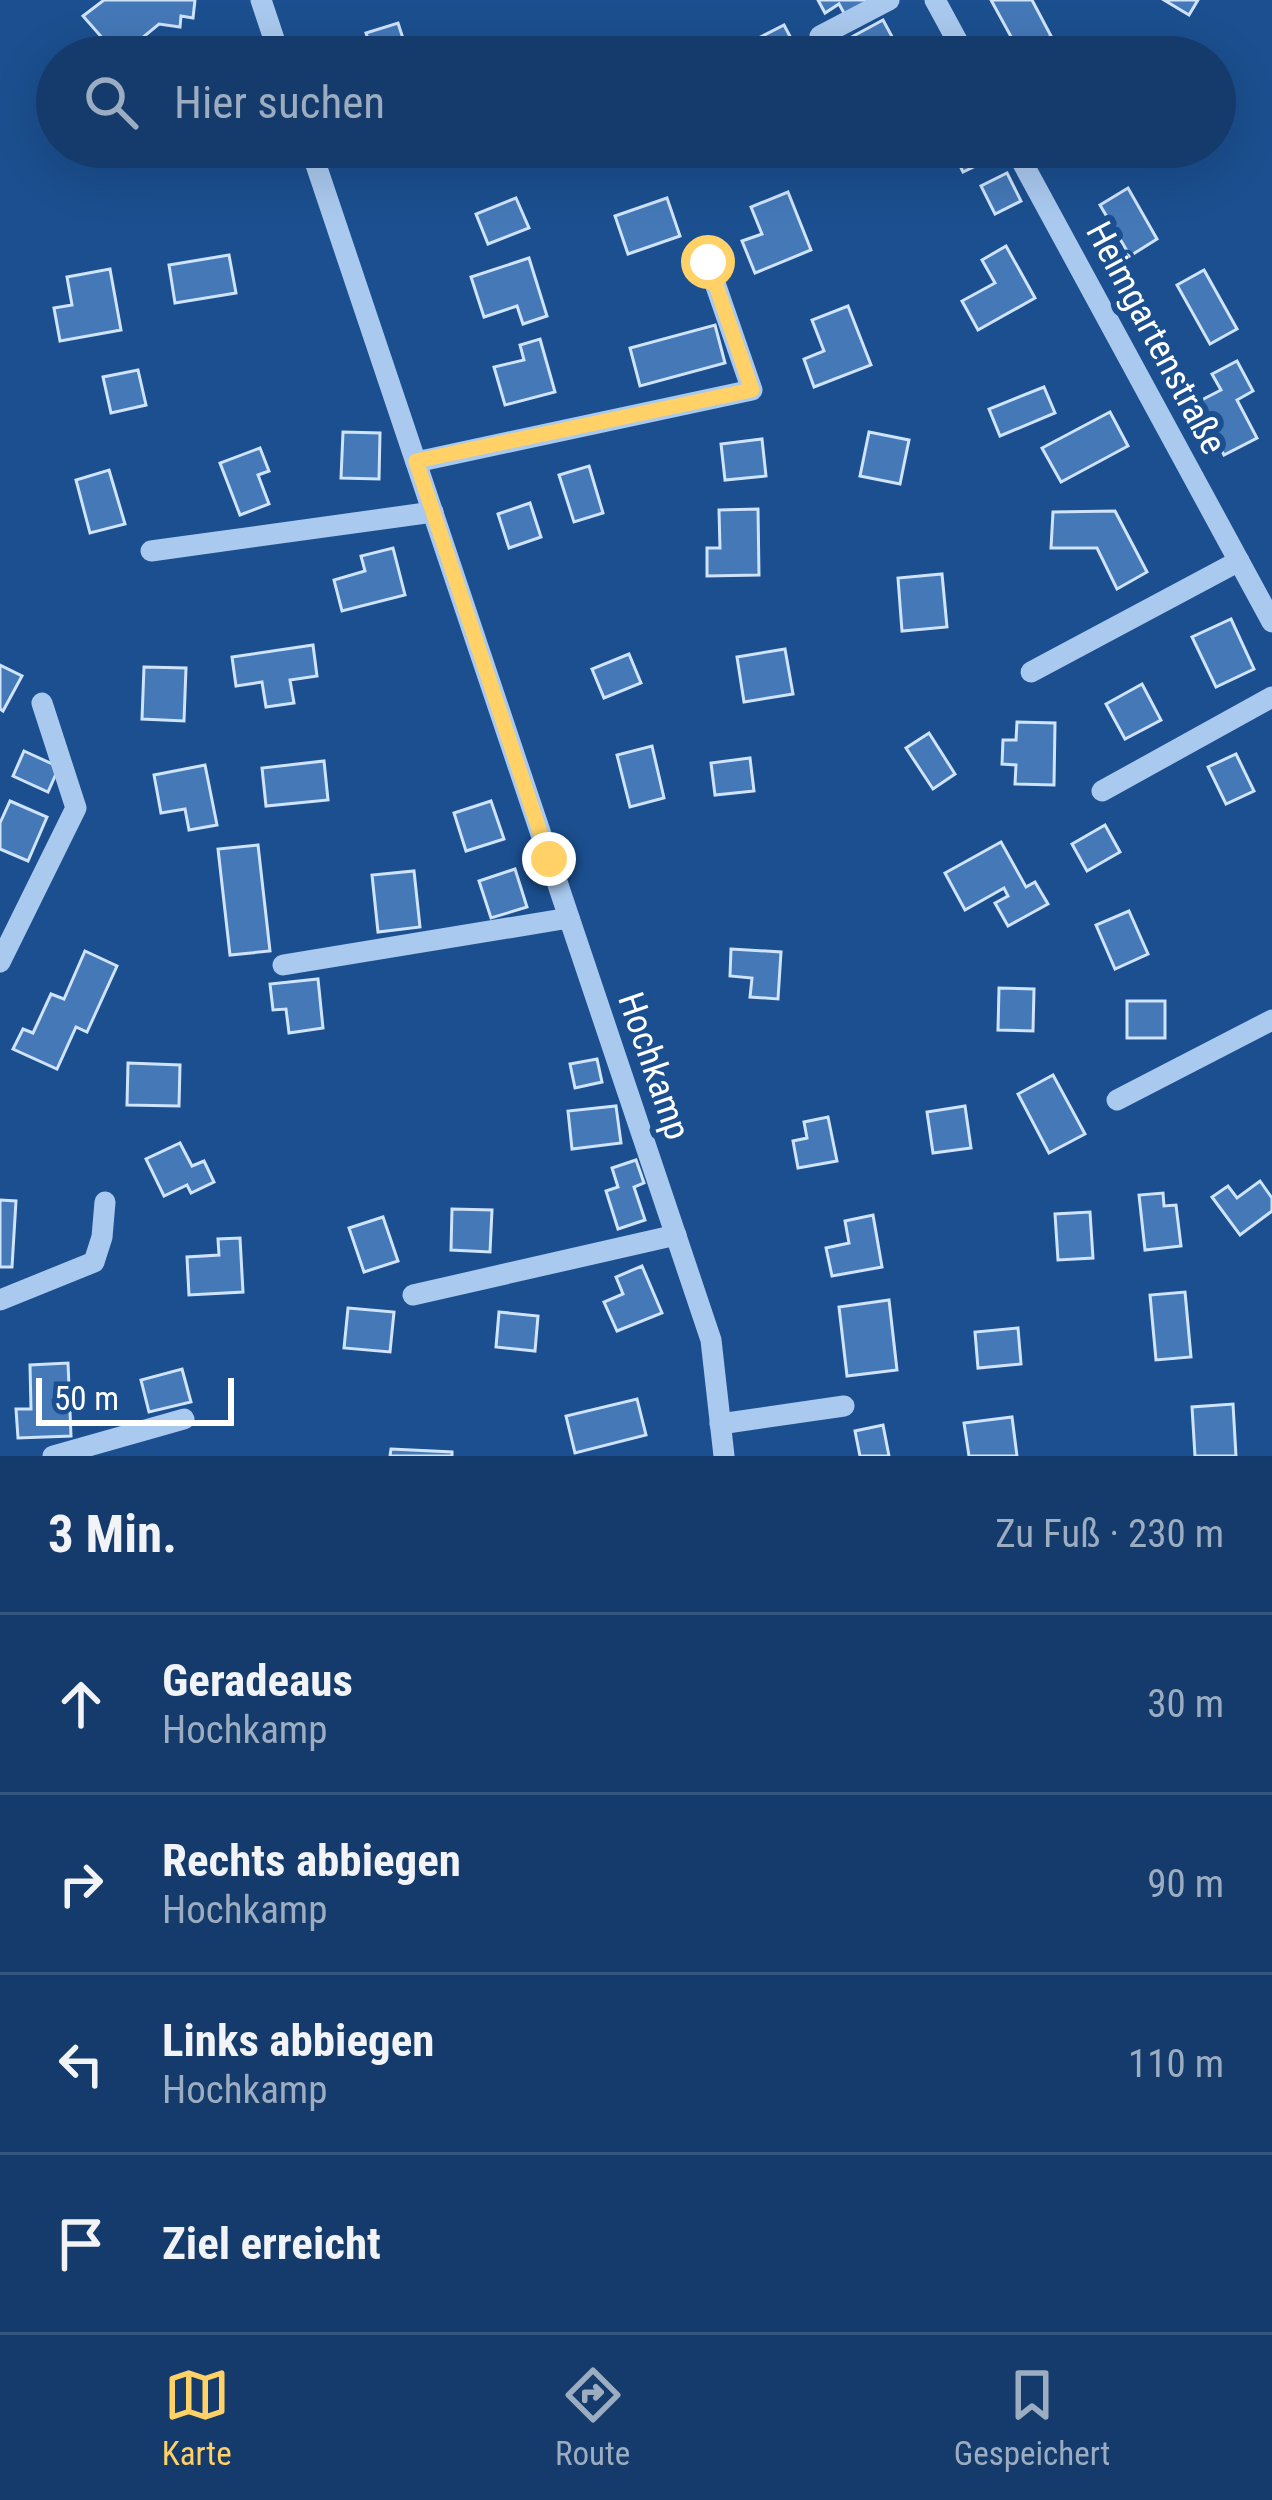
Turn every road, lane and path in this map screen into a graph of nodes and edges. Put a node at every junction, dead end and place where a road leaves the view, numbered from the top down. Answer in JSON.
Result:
{"nodes":[{"id":1,"x":261,"y":0,"type":"edge"},
{"id":2,"x":889,"y":0,"type":"edge"},
{"id":3,"x":934,"y":0,"type":"edge"},
{"id":4,"x":273,"y":36,"type":"edge"},
{"id":5,"x":820,"y":36,"type":"dead end"},
{"id":6,"x":954,"y":36,"type":"edge"},
{"id":7,"x":317,"y":168,"type":"edge"},
{"id":8,"x":1025,"y":168,"type":"edge"},
{"id":9,"x":708,"y":262,"type":"dead end"},
{"id":10,"x":416,"y":461,"type":"junction"},
{"id":11,"x":433,"y":512,"type":"junction"},
{"id":12,"x":151,"y":550,"type":"dead end"},
{"id":13,"x":1239,"y":561,"type":"junction"},
{"id":14,"x":1272,"y":622,"type":"edge"},
{"id":15,"x":1031,"y":672,"type":"dead end"},
{"id":16,"x":1272,"y":697,"type":"edge"},
{"id":17,"x":42,"y":703,"type":"dead end"},
{"id":18,"x":1102,"y":791,"type":"dead end"},
{"id":19,"x":569,"y":918,"type":"junction"},
{"id":20,"x":0,"y":962,"type":"edge"},
{"id":21,"x":283,"y":965,"type":"dead end"},
{"id":22,"x":1272,"y":1020,"type":"edge"},
{"id":23,"x":1117,"y":1100,"type":"dead end"},
{"id":24,"x":105,"y":1202,"type":"dead end"},
{"id":25,"x":676,"y":1235,"type":"junction"},
{"id":26,"x":413,"y":1295,"type":"dead end"},
{"id":27,"x":0,"y":1300,"type":"edge"},
{"id":28,"x":844,"y":1406,"type":"dead end"},
{"id":29,"x":184,"y":1419,"type":"dead end"},
{"id":30,"x":720,"y":1424,"type":"junction"},
{"id":31,"x":53,"y":1456,"type":"edge"},
{"id":32,"x":724,"y":1456,"type":"edge"}],
"edges":[{"from":1,"to":4,"type":"street"},
{"from":2,"to":5,"type":"street"},
{"from":3,"to":6,"type":"street"},
{"from":7,"to":10,"type":"street","name":"Hochkamp"},
{"from":8,"to":13,"type":"street","name":"Heimgartenstraße"},
{"from":9,"to":10,"type":"street"},
{"from":10,"to":11,"type":"street","name":"Hochkamp"},
{"from":11,"to":12,"type":"street"},
{"from":11,"to":19,"type":"street","name":"Hochkamp"},
{"from":13,"to":14,"type":"street","name":"Heimgartenstraße"},
{"from":13,"to":15,"type":"street"},
{"from":16,"to":18,"type":"street"},
{"from":17,"to":20,"type":"street"},
{"from":19,"to":21,"type":"street"},
{"from":19,"to":25,"type":"street","name":"Hochkamp"},
{"from":22,"to":23,"type":"street"},
{"from":24,"to":27,"type":"street"},
{"from":25,"to":26,"type":"street"},
{"from":25,"to":30,"type":"street","name":"Hochkamp"},
{"from":28,"to":30,"type":"street"},
{"from":29,"to":31,"type":"street"},
{"from":30,"to":32,"type":"street","name":"Hochkamp"}]}
